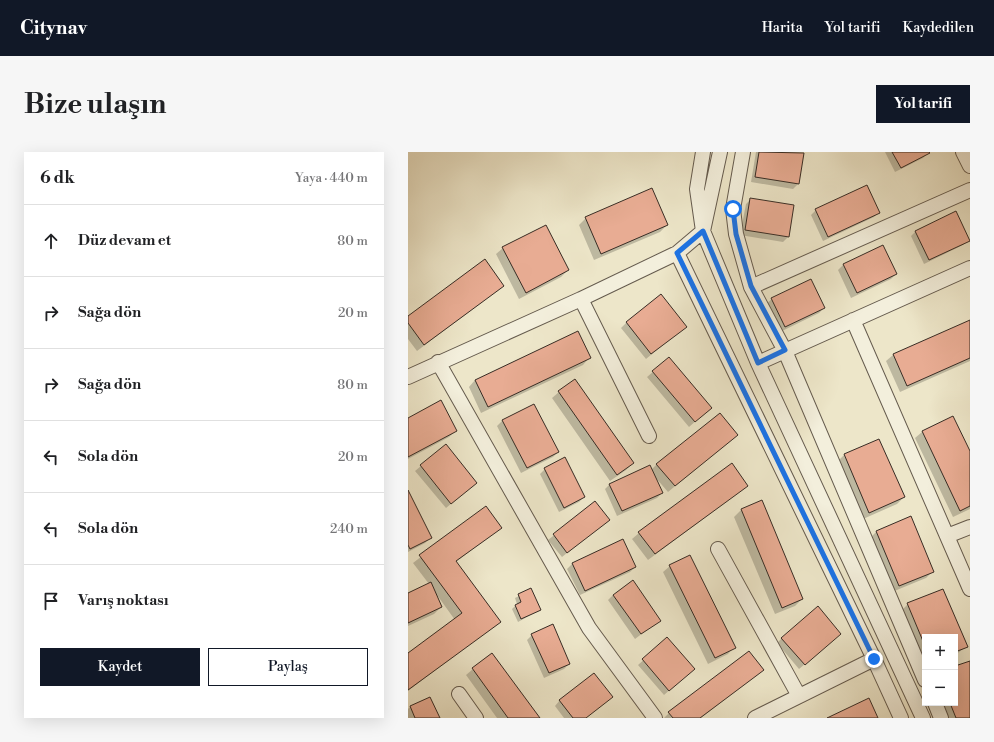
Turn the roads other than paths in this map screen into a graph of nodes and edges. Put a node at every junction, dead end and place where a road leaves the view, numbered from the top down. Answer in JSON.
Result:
{"nodes":[{"id":1,"x":703,"y":152,"type":"edge"},
{"id":2,"x":720,"y":152,"type":"edge"},
{"id":3,"x":743,"y":152,"type":"edge"},
{"id":4,"x":963,"y":152,"type":"edge"},
{"id":5,"x":970,"y":166,"type":"edge"},
{"id":6,"x":970,"y":190,"type":"edge"},
{"id":7,"x":703,"y":231,"type":"junction"},
{"id":8,"x":677,"y":253,"type":"junction"},
{"id":9,"x":970,"y":268,"type":"edge"},
{"id":10,"x":751,"y":286,"type":"junction"},
{"id":11,"x":581,"y":299,"type":"junction"},
{"id":12,"x":853,"y":320,"type":"junction"},
{"id":13,"x":785,"y":350,"type":"junction"},
{"id":14,"x":438,"y":362,"type":"junction"},
{"id":15,"x":758,"y":363,"type":"junction"},
{"id":16,"x":408,"y":377,"type":"edge"},
{"id":17,"x":649,"y":436,"type":"dead end"},
{"id":18,"x":970,"y":527,"type":"edge"},
{"id":19,"x":947,"y":536,"type":"junction"},
{"id":20,"x":718,"y":549,"type":"dead end"},
{"id":21,"x":970,"y":589,"type":"edge"},
{"id":22,"x":874,"y":659,"type":"junction"},
{"id":23,"x":922,"y":673,"type":"edge"},
{"id":24,"x":459,"y":694,"type":"dead end"},
{"id":25,"x":799,"y":696,"type":"junction"},
{"id":26,"x":936,"y":706,"type":"edge"},
{"id":27,"x":476,"y":718,"type":"edge"},
{"id":28,"x":655,"y":718,"type":"edge"},
{"id":29,"x":755,"y":718,"type":"edge"},
{"id":30,"x":901,"y":718,"type":"edge"},
{"id":31,"x":923,"y":718,"type":"edge"},
{"id":32,"x":941,"y":718,"type":"edge"}],
"edges":[{"from":1,"to":7,"type":"street"},
{"from":2,"to":7,"type":"street"},
{"from":3,"to":10,"type":"street"},
{"from":4,"to":5,"type":"street"},
{"from":6,"to":10,"type":"street"},
{"from":7,"to":8,"type":"street"},
{"from":7,"to":15,"type":"street"},
{"from":8,"to":11,"type":"street"},
{"from":8,"to":22,"type":"street"},
{"from":9,"to":12,"type":"street"},
{"from":10,"to":13,"type":"street"},
{"from":11,"to":14,"type":"street"},
{"from":11,"to":17,"type":"street"},
{"from":12,"to":13,"type":"street"},
{"from":12,"to":19,"type":"street"},
{"from":13,"to":15,"type":"street"},
{"from":13,"to":23,"type":"street"},
{"from":14,"to":16,"type":"street"},
{"from":14,"to":28,"type":"street"},
{"from":15,"to":31,"type":"street"},
{"from":18,"to":19,"type":"street"},
{"from":19,"to":21,"type":"street"},
{"from":20,"to":25,"type":"street"},
{"from":22,"to":25,"type":"street"},
{"from":22,"to":30,"type":"street"},
{"from":24,"to":27,"type":"street"},
{"from":25,"to":29,"type":"street"},
{"from":26,"to":32,"type":"street"}]}
